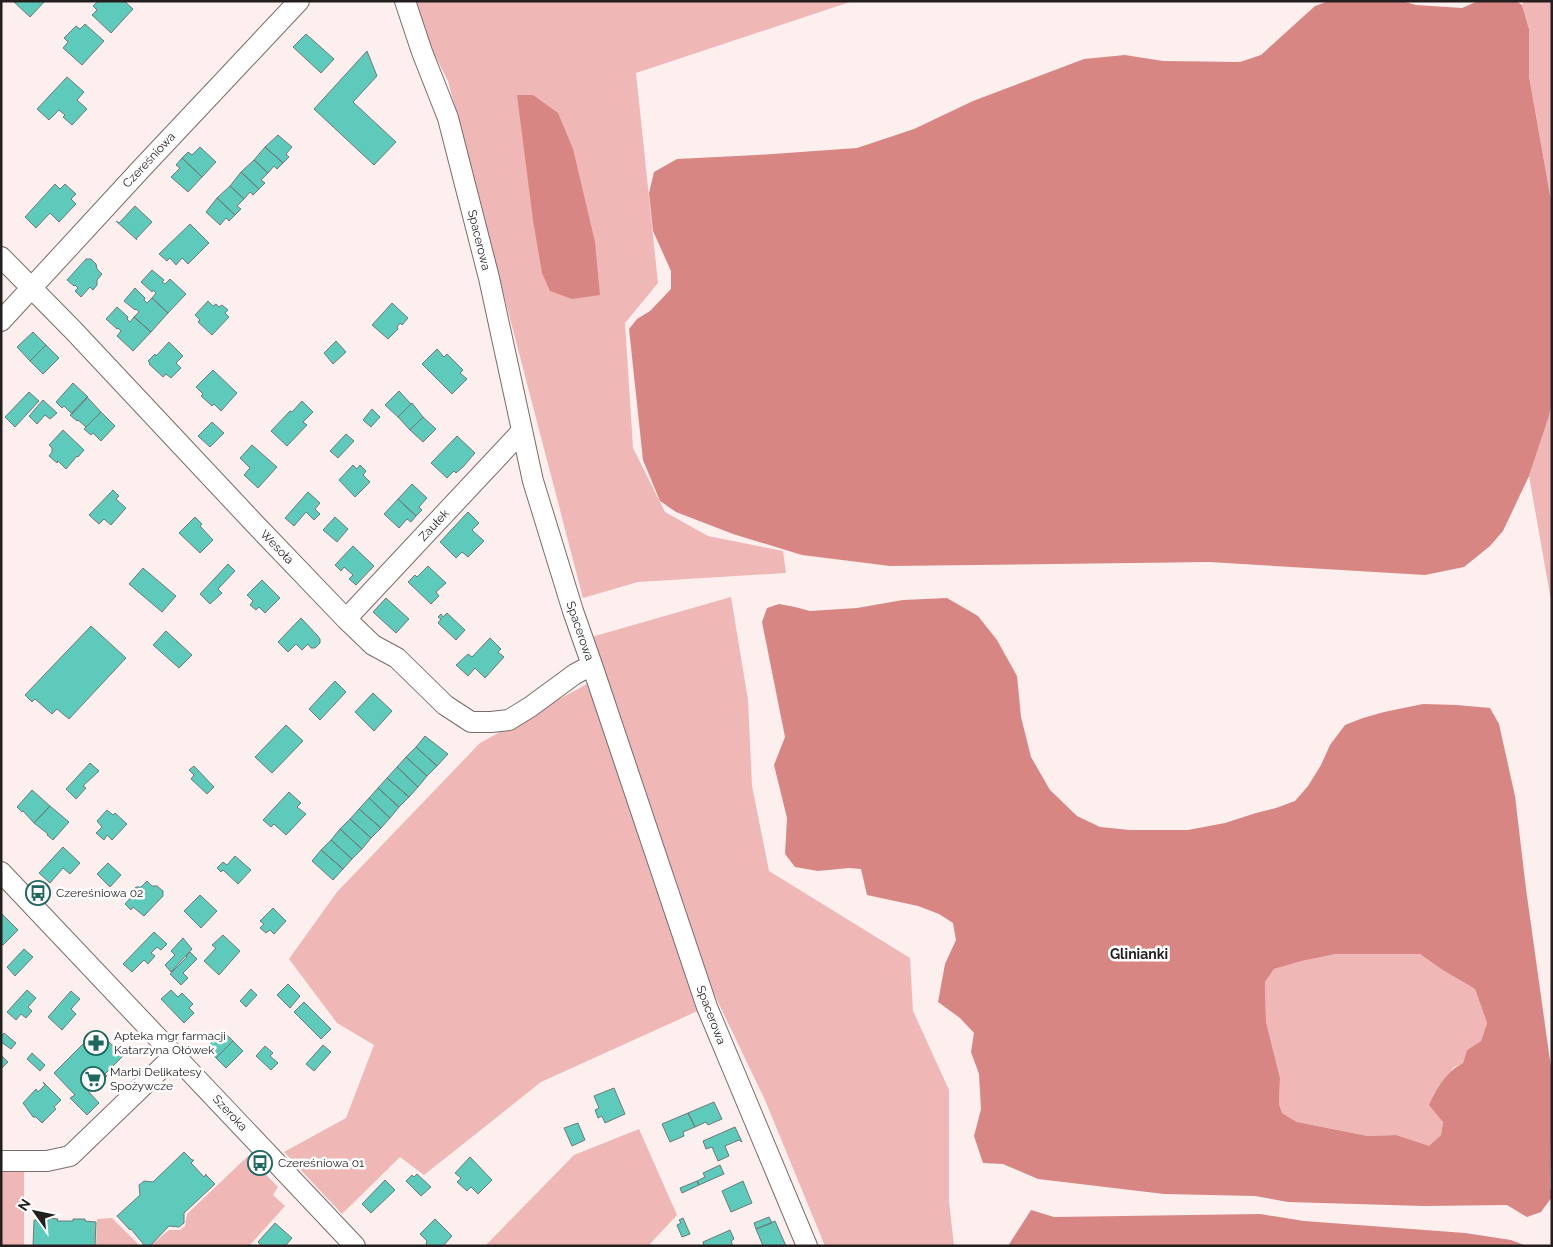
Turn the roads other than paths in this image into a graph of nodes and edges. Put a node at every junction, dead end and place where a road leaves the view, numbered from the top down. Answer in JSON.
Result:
{"nodes":[{"id":1,"x":299,"y":1,"type":"edge"},
{"id":2,"x":405,"y":1,"type":"edge"},
{"id":3,"x":1,"y":257,"type":"edge"},
{"id":4,"x":31,"y":288,"type":"junction"},
{"id":5,"x":1,"y":321,"type":"edge"},
{"id":6,"x":522,"y":430,"type":"junction"},
{"id":7,"x":346,"y":619,"type":"junction"},
{"id":8,"x":592,"y":665,"type":"junction"},
{"id":9,"x":1,"y":872,"type":"edge"},
{"id":10,"x":175,"y":1055,"type":"junction"},
{"id":11,"x":1,"y":1160,"type":"edge"},
{"id":12,"x":355,"y":1246,"type":"edge"},
{"id":13,"x":807,"y":1246,"type":"edge"}],
"edges":[{"from":1,"to":4,"type":"street","name":"Czereśniowa"},
{"from":2,"to":6,"type":"street","name":"Spacerowa"},
{"from":3,"to":4,"type":"street","name":"Wesoła"},
{"from":4,"to":5,"type":"street","name":"Czereśniowa"},
{"from":4,"to":7,"type":"street","name":"Wesoła"},
{"from":6,"to":7,"type":"street","name":"Zaułek"},
{"from":6,"to":8,"type":"street","name":"Spacerowa"},
{"from":7,"to":8,"type":"street","name":"Wesoła"},
{"from":8,"to":13,"type":"street","name":"Spacerowa"},
{"from":9,"to":10,"type":"street","name":"Szeroka"},
{"from":10,"to":11,"type":"street"},
{"from":10,"to":12,"type":"street","name":"Szeroka"}]}
